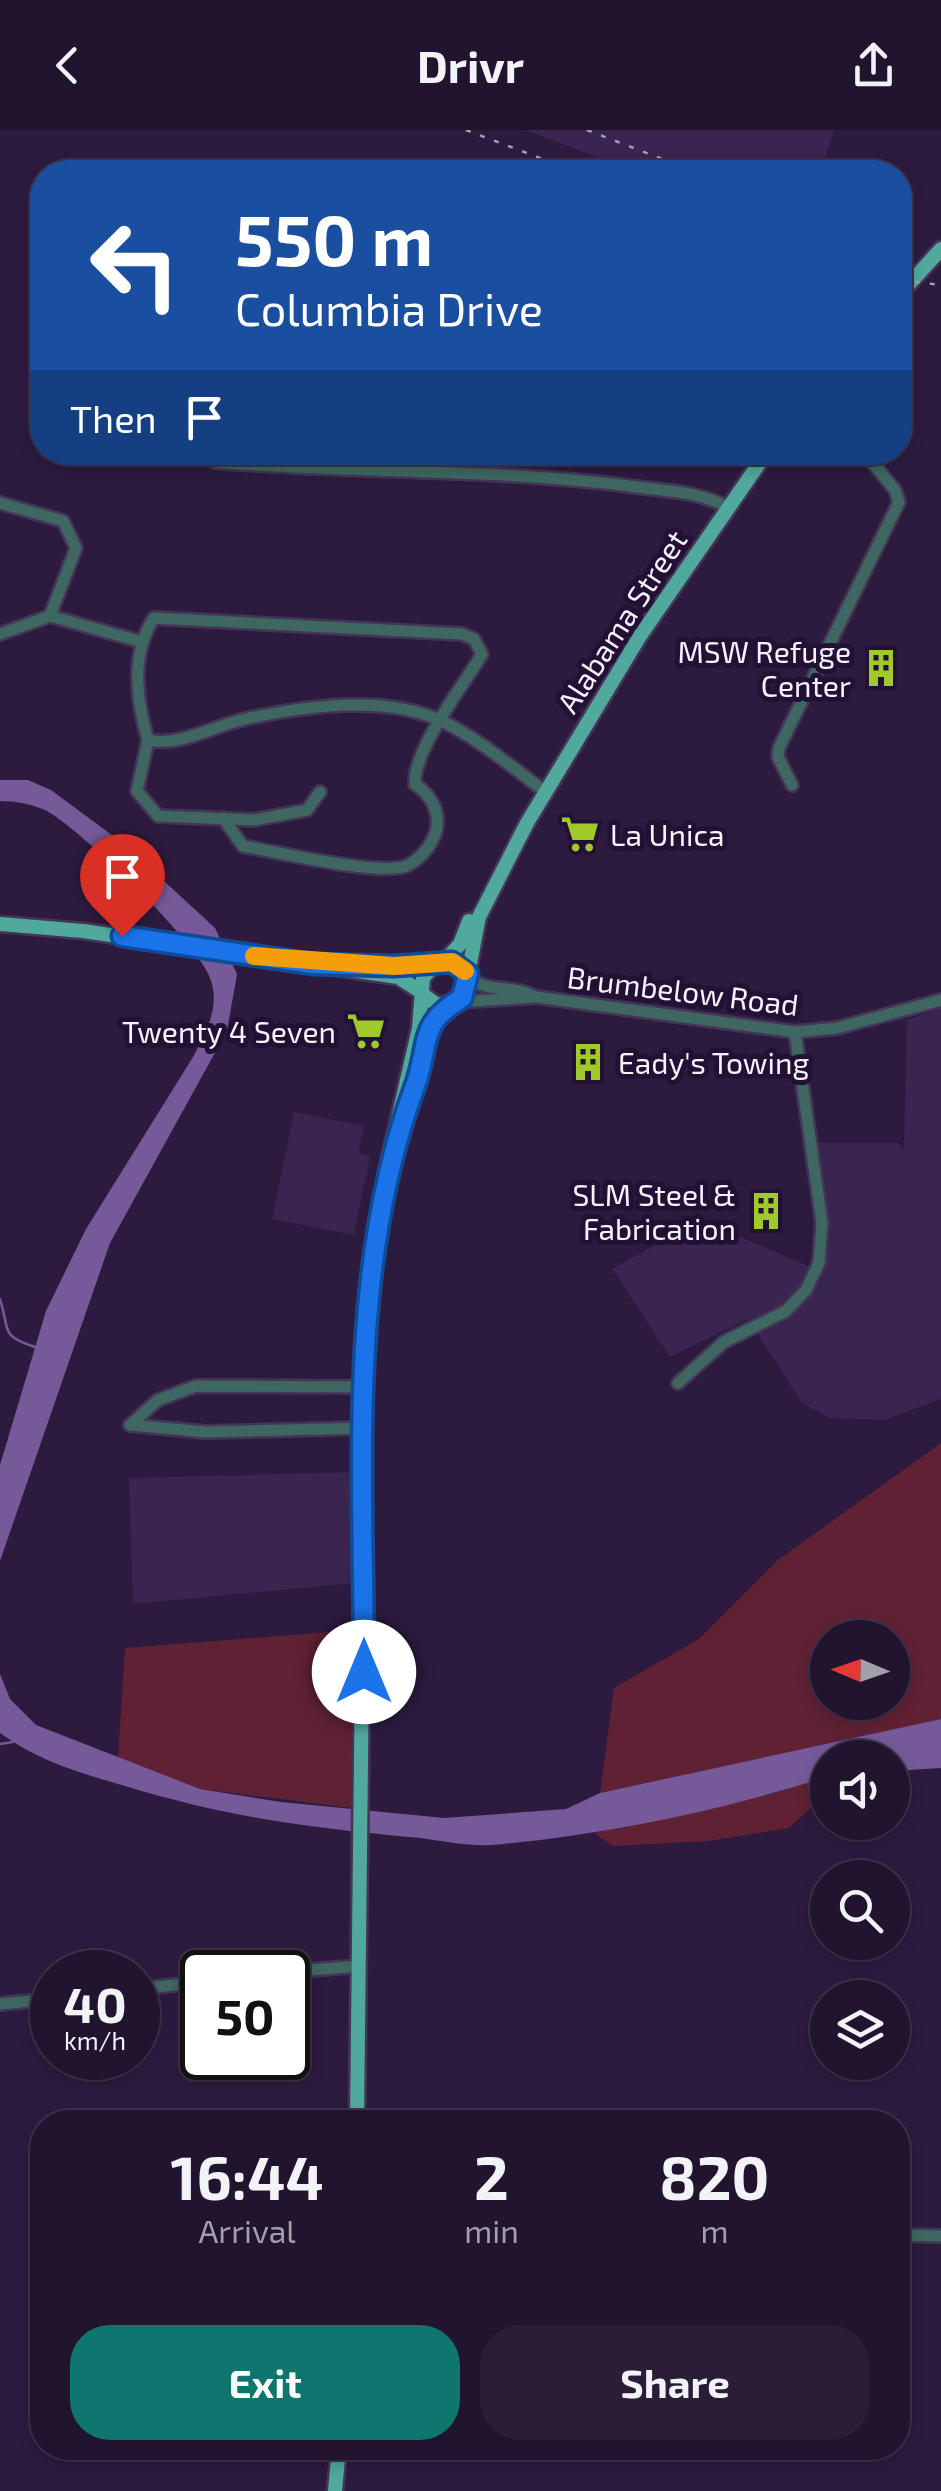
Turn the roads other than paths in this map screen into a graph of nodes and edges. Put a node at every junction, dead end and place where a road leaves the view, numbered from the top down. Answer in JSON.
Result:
{"nodes":[{"id":1,"x":941,"y":249,"type":"edge"},
{"id":2,"x":912,"y":281,"type":"edge"},
{"id":3,"x":249,"y":465,"type":"edge"},
{"id":4,"x":757,"y":465,"type":"edge"},
{"id":5,"x":875,"y":465,"type":"edge"},
{"id":6,"x":0,"y":503,"type":"edge"},
{"id":7,"x":727,"y":506,"type":"junction"},
{"id":8,"x":50,"y":616,"type":"junction"},
{"id":9,"x":0,"y":634,"type":"edge"},
{"id":10,"x":139,"y":641,"type":"junction"},
{"id":11,"x":441,"y":721,"type":"junction"},
{"id":12,"x":148,"y":740,"type":"junction"},
{"id":13,"x":792,"y":785,"type":"dead end"},
{"id":14,"x":320,"y":792,"type":"dead end"},
{"id":15,"x":546,"y":792,"type":"junction"},
{"id":16,"x":222,"y":818,"type":"junction"},
{"id":17,"x":527,"y":823,"type":"junction"},
{"id":18,"x":0,"y":924,"type":"edge"},
{"id":19,"x":312,"y":964,"type":"junction"},
{"id":20,"x":439,"y":964,"type":"junction"},
{"id":21,"x":468,"y":975,"type":"junction"},
{"id":22,"x":421,"y":992,"type":"junction"},
{"id":23,"x":536,"y":997,"type":"junction"},
{"id":24,"x":941,"y":1000,"type":"edge"},
{"id":25,"x":452,"y":1003,"type":"junction"},
{"id":26,"x":795,"y":1032,"type":"junction"},
{"id":27,"x":398,"y":1122,"type":"junction"},
{"id":28,"x":678,"y":1382,"type":"dead end"},
{"id":29,"x":365,"y":1387,"type":"junction"},
{"id":30,"x":364,"y":1428,"type":"junction"},
{"id":31,"x":360,"y":1966,"type":"junction"},
{"id":32,"x":310,"y":1970,"type":"edge"},
{"id":33,"x":30,"y":2001,"type":"edge"},
{"id":34,"x":0,"y":2004,"type":"edge"},
{"id":35,"x":357,"y":2110,"type":"edge"},
{"id":36,"x":910,"y":2235,"type":"edge"},
{"id":37,"x":941,"y":2236,"type":"edge"},
{"id":38,"x":338,"y":2460,"type":"edge"},
{"id":39,"x":335,"y":2491,"type":"edge"}],
"edges":[{"from":1,"to":2,"type":"main road"},
{"from":3,"to":7,"type":"street"},
{"from":4,"to":7,"type":"main road","name":"Alabama Street"},
{"from":5,"to":13,"type":"street"},
{"from":6,"to":8,"type":"street"},
{"from":7,"to":15,"type":"main road","name":"Alabama Street"},
{"from":8,"to":9,"type":"street"},
{"from":8,"to":10,"type":"street"},
{"from":10,"to":11,"type":"street"},
{"from":10,"to":12,"type":"street"},
{"from":11,"to":12,"type":"street"},
{"from":11,"to":15,"type":"street"},
{"from":11,"to":16,"type":"street"},
{"from":12,"to":16,"type":"street"},
{"from":14,"to":16,"type":"street"},
{"from":15,"to":17,"type":"main road","name":"Alabama Street"},
{"from":17,"to":20,"type":"main road","name":"Alabama Street"},
{"from":17,"to":21,"type":"main road","name":"Alabama Street"},
{"from":18,"to":19,"type":"main road"},
{"from":19,"to":20,"type":"main road"},
{"from":19,"to":22,"type":"main road"},
{"from":20,"to":21,"type":"main road"},
{"from":20,"to":22,"type":"main road"},
{"from":21,"to":23,"type":"street","name":"Brumbelow Road"},
{"from":21,"to":25,"type":"main road"},
{"from":22,"to":25,"type":"main road"},
{"from":22,"to":27,"type":"main road"},
{"from":23,"to":25,"type":"street","name":"Brumbelow Road"},
{"from":23,"to":26,"type":"street","name":"Brumbelow Road"},
{"from":24,"to":26,"type":"street","name":"Brumbelow Road"},
{"from":25,"to":27,"type":"main road"},
{"from":26,"to":28,"type":"street"},
{"from":27,"to":29,"type":"main road"},
{"from":29,"to":30,"type":"main road"},
{"from":29,"to":30,"type":"street"},
{"from":30,"to":31,"type":"main road"},
{"from":31,"to":32,"type":"street"},
{"from":31,"to":35,"type":"main road"},
{"from":33,"to":34,"type":"street"},
{"from":36,"to":37,"type":"street"},
{"from":38,"to":39,"type":"main road"}]}
